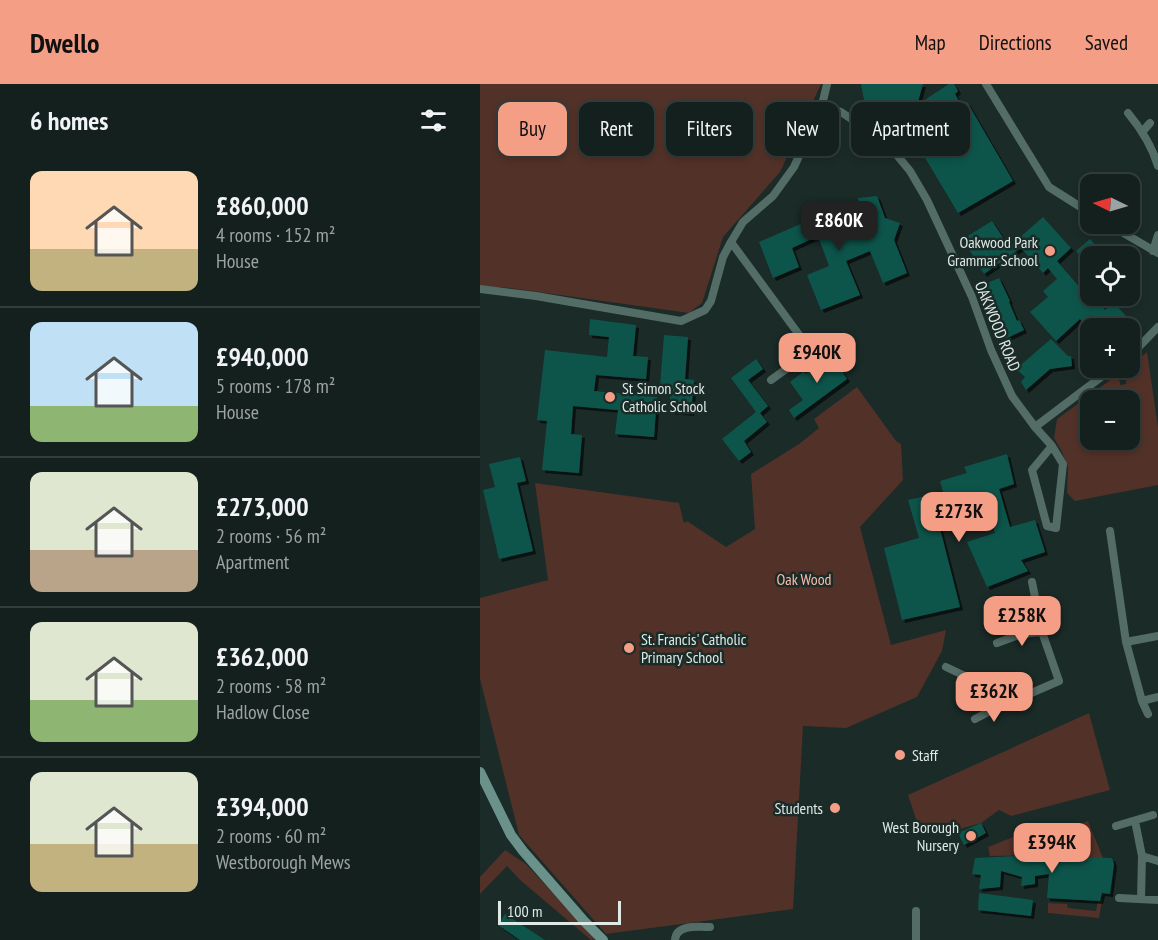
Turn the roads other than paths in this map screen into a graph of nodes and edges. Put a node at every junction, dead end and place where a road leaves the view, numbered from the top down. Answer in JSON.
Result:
{"nodes":[{"id":1,"x":827,"y":84,"type":"edge"},
{"id":2,"x":986,"y":84,"type":"edge"},
{"id":3,"x":823,"y":102,"type":"edge"},
{"id":4,"x":839,"y":111,"type":"edge"},
{"id":5,"x":1128,"y":113,"type":"dead end"},
{"id":6,"x":1150,"y":123,"type":"dead end"},
{"id":7,"x":1143,"y":131,"type":"junction"},
{"id":8,"x":799,"y":156,"type":"edge"},
{"id":9,"x":1158,"y":166,"type":"edge"},
{"id":10,"x":1080,"y":207,"type":"edge"},
{"id":11,"x":1125,"y":234,"type":"edge"},
{"id":12,"x":1158,"y":235,"type":"edge"},
{"id":13,"x":731,"y":242,"type":"junction"},
{"id":14,"x":1156,"y":252,"type":"edge"},
{"id":15,"x":480,"y":289,"type":"edge"},
{"id":16,"x":1158,"y":327,"type":"edge"},
{"id":17,"x":1140,"y":346,"type":"edge"},
{"id":18,"x":1100,"y":378,"type":"edge"},
{"id":19,"x":771,"y":380,"type":"dead end"},
{"id":20,"x":1035,"y":426,"type":"junction"},
{"id":21,"x":1052,"y":446,"type":"junction"},
{"id":22,"x":1110,"y":531,"type":"dead end"},
{"id":23,"x":1032,"y":582,"type":"dead end"},
{"id":24,"x":1042,"y":632,"type":"junction"},
{"id":25,"x":1158,"y":636,"type":"edge"},
{"id":26,"x":1126,"y":642,"type":"junction"},
{"id":27,"x":997,"y":643,"type":"dead end"},
{"id":28,"x":946,"y":667,"type":"dead end"},
{"id":29,"x":1158,"y":697,"type":"edge"},
{"id":30,"x":1142,"y":701,"type":"junction"},
{"id":31,"x":990,"y":711,"type":"junction"},
{"id":32,"x":1148,"y":714,"type":"dead end"},
{"id":33,"x":975,"y":719,"type":"dead end"},
{"id":34,"x":480,"y":772,"type":"edge"},
{"id":35,"x":1153,"y":815,"type":"dead end"},
{"id":36,"x":1135,"y":821,"type":"junction"},
{"id":37,"x":1116,"y":826,"type":"dead end"},
{"id":38,"x":1142,"y":856,"type":"junction"},
{"id":39,"x":1158,"y":861,"type":"edge"},
{"id":40,"x":1119,"y":898,"type":"dead end"},
{"id":41,"x":1141,"y":899,"type":"junction"},
{"id":42,"x":1158,"y":900,"type":"edge"},
{"id":43,"x":916,"y":911,"type":"dead end"},
{"id":44,"x":710,"y":927,"type":"dead end"},
{"id":45,"x":603,"y":940,"type":"edge"},
{"id":46,"x":675,"y":940,"type":"edge"},
{"id":47,"x":916,"y":940,"type":"edge"}],
"edges":[{"from":1,"to":3,"type":"street"},
{"from":2,"to":10,"type":"street"},
{"from":4,"to":20,"type":"street","name":"OAKWOOD ROAD"},
{"from":5,"to":7,"type":"street"},
{"from":6,"to":7,"type":"street"},
{"from":7,"to":9,"type":"street"},
{"from":8,"to":13,"type":"street"},
{"from":11,"to":14,"type":"street"},
{"from":12,"to":14,"type":"street"},
{"from":13,"to":15,"type":"street"},
{"from":13,"to":19,"type":"street"},
{"from":16,"to":17,"type":"street"},
{"from":18,"to":20,"type":"street"},
{"from":20,"to":21,"type":"street","name":"OAKWOOD ROAD"},
{"from":21,"to":21,"type":"street","name":"OAKWOOD ROAD"},
{"from":22,"to":26,"type":"street"},
{"from":23,"to":24,"type":"street"},
{"from":24,"to":27,"type":"street"},
{"from":24,"to":31,"type":"street"},
{"from":25,"to":26,"type":"street"},
{"from":26,"to":30,"type":"street"},
{"from":28,"to":31,"type":"street"},
{"from":29,"to":30,"type":"street"},
{"from":30,"to":32,"type":"street"},
{"from":31,"to":33,"type":"street"},
{"from":34,"to":45,"type":"street"},
{"from":35,"to":36,"type":"street"},
{"from":36,"to":37,"type":"street"},
{"from":36,"to":38,"type":"street"},
{"from":38,"to":39,"type":"street"},
{"from":38,"to":41,"type":"street"},
{"from":40,"to":41,"type":"street"},
{"from":41,"to":42,"type":"street"},
{"from":43,"to":47,"type":"street"},
{"from":44,"to":46,"type":"street"}]}
